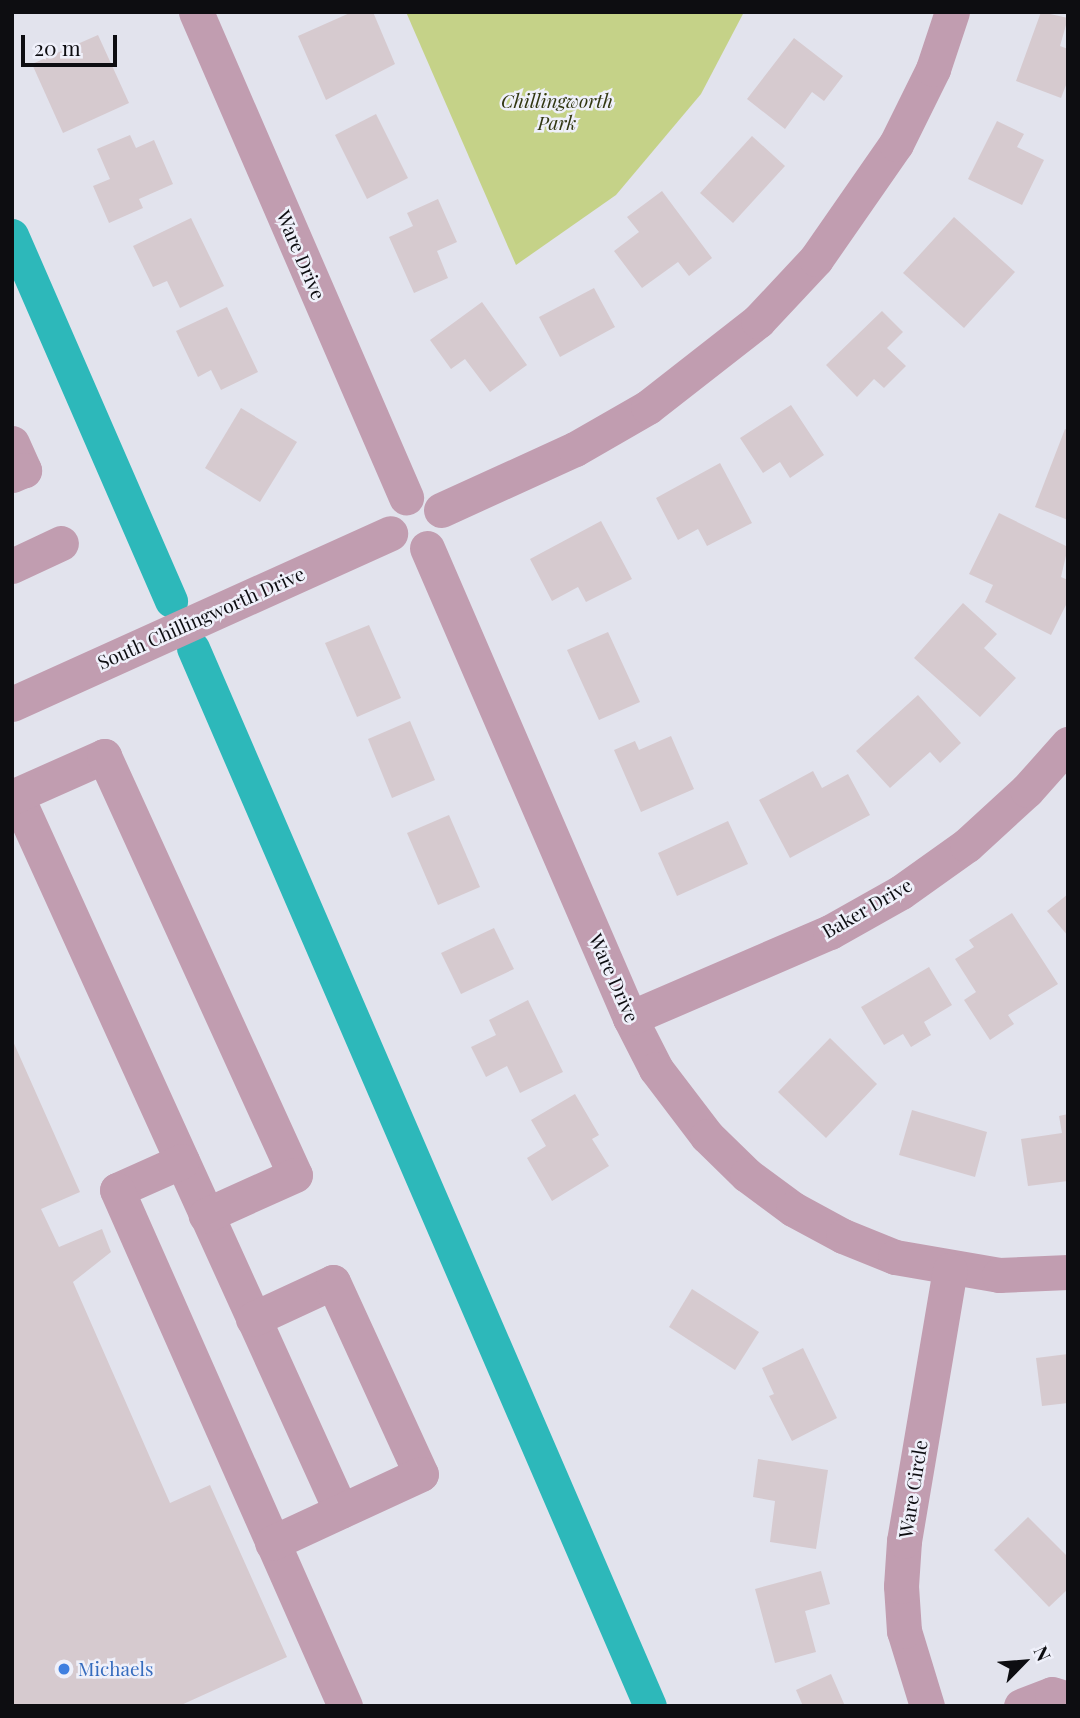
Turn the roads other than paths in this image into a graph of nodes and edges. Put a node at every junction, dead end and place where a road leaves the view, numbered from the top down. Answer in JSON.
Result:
{"nodes":[{"id":1,"x":196,"y":12,"type":"edge"},
{"id":2,"x":952,"y":12,"type":"edge"},
{"id":3,"x":12,"y":443,"type":"edge"},
{"id":4,"x":12,"y":475,"type":"edge"},
{"id":5,"x":406,"y":496,"type":"junction"},
{"id":6,"x":441,"y":510,"type":"junction"},
{"id":7,"x":390,"y":533,"type":"junction"},
{"id":8,"x":61,"y":543,"type":"dead end"},
{"id":9,"x":427,"y":548,"type":"junction"},
{"id":10,"x":12,"y":566,"type":"edge"},
{"id":11,"x":12,"y":704,"type":"edge"},
{"id":12,"x":1068,"y":744,"type":"edge"},
{"id":13,"x":14,"y":796,"type":"edge"},
{"id":14,"x":630,"y":1018,"type":"junction"},
{"id":15,"x":182,"y":1161,"type":"junction"},
{"id":16,"x":206,"y":1215,"type":"junction"},
{"id":17,"x":950,"y":1270,"type":"junction"},
{"id":18,"x":1068,"y":1272,"type":"edge"},
{"id":19,"x":253,"y":1319,"type":"junction"},
{"id":20,"x":341,"y":1511,"type":"junction"},
{"id":21,"x":272,"y":1543,"type":"junction"},
{"id":22,"x":1068,"y":1699,"type":"edge"},
{"id":23,"x":342,"y":1705,"type":"edge"},
{"id":24,"x":928,"y":1706,"type":"edge"},
{"id":25,"x":1021,"y":1706,"type":"edge"}],
"edges":[{"from":1,"to":5,"type":"street","name":"Ware Drive"},
{"from":2,"to":6,"type":"street"},
{"from":3,"to":4,"type":"street"},
{"from":5,"to":6,"type":"street"},
{"from":5,"to":7,"type":"street"},
{"from":6,"to":9,"type":"street"},
{"from":7,"to":9,"type":"street"},
{"from":7,"to":11,"type":"street","name":"South Chillingworth Drive"},
{"from":8,"to":10,"type":"street"},
{"from":9,"to":14,"type":"street","name":"Ware Drive"},
{"from":12,"to":14,"type":"street","name":"Baker Drive"},
{"from":13,"to":15,"type":"street"},
{"from":13,"to":16,"type":"street"},
{"from":14,"to":17,"type":"street","name":"Ware Drive"},
{"from":15,"to":16,"type":"street"},
{"from":15,"to":21,"type":"street"},
{"from":16,"to":19,"type":"street"},
{"from":17,"to":18,"type":"street","name":"Ware Drive"},
{"from":17,"to":24,"type":"street","name":"Ware Circle"},
{"from":19,"to":20,"type":"street"},
{"from":19,"to":20,"type":"street"},
{"from":20,"to":21,"type":"street"},
{"from":21,"to":23,"type":"street"},
{"from":22,"to":25,"type":"street"}]}
